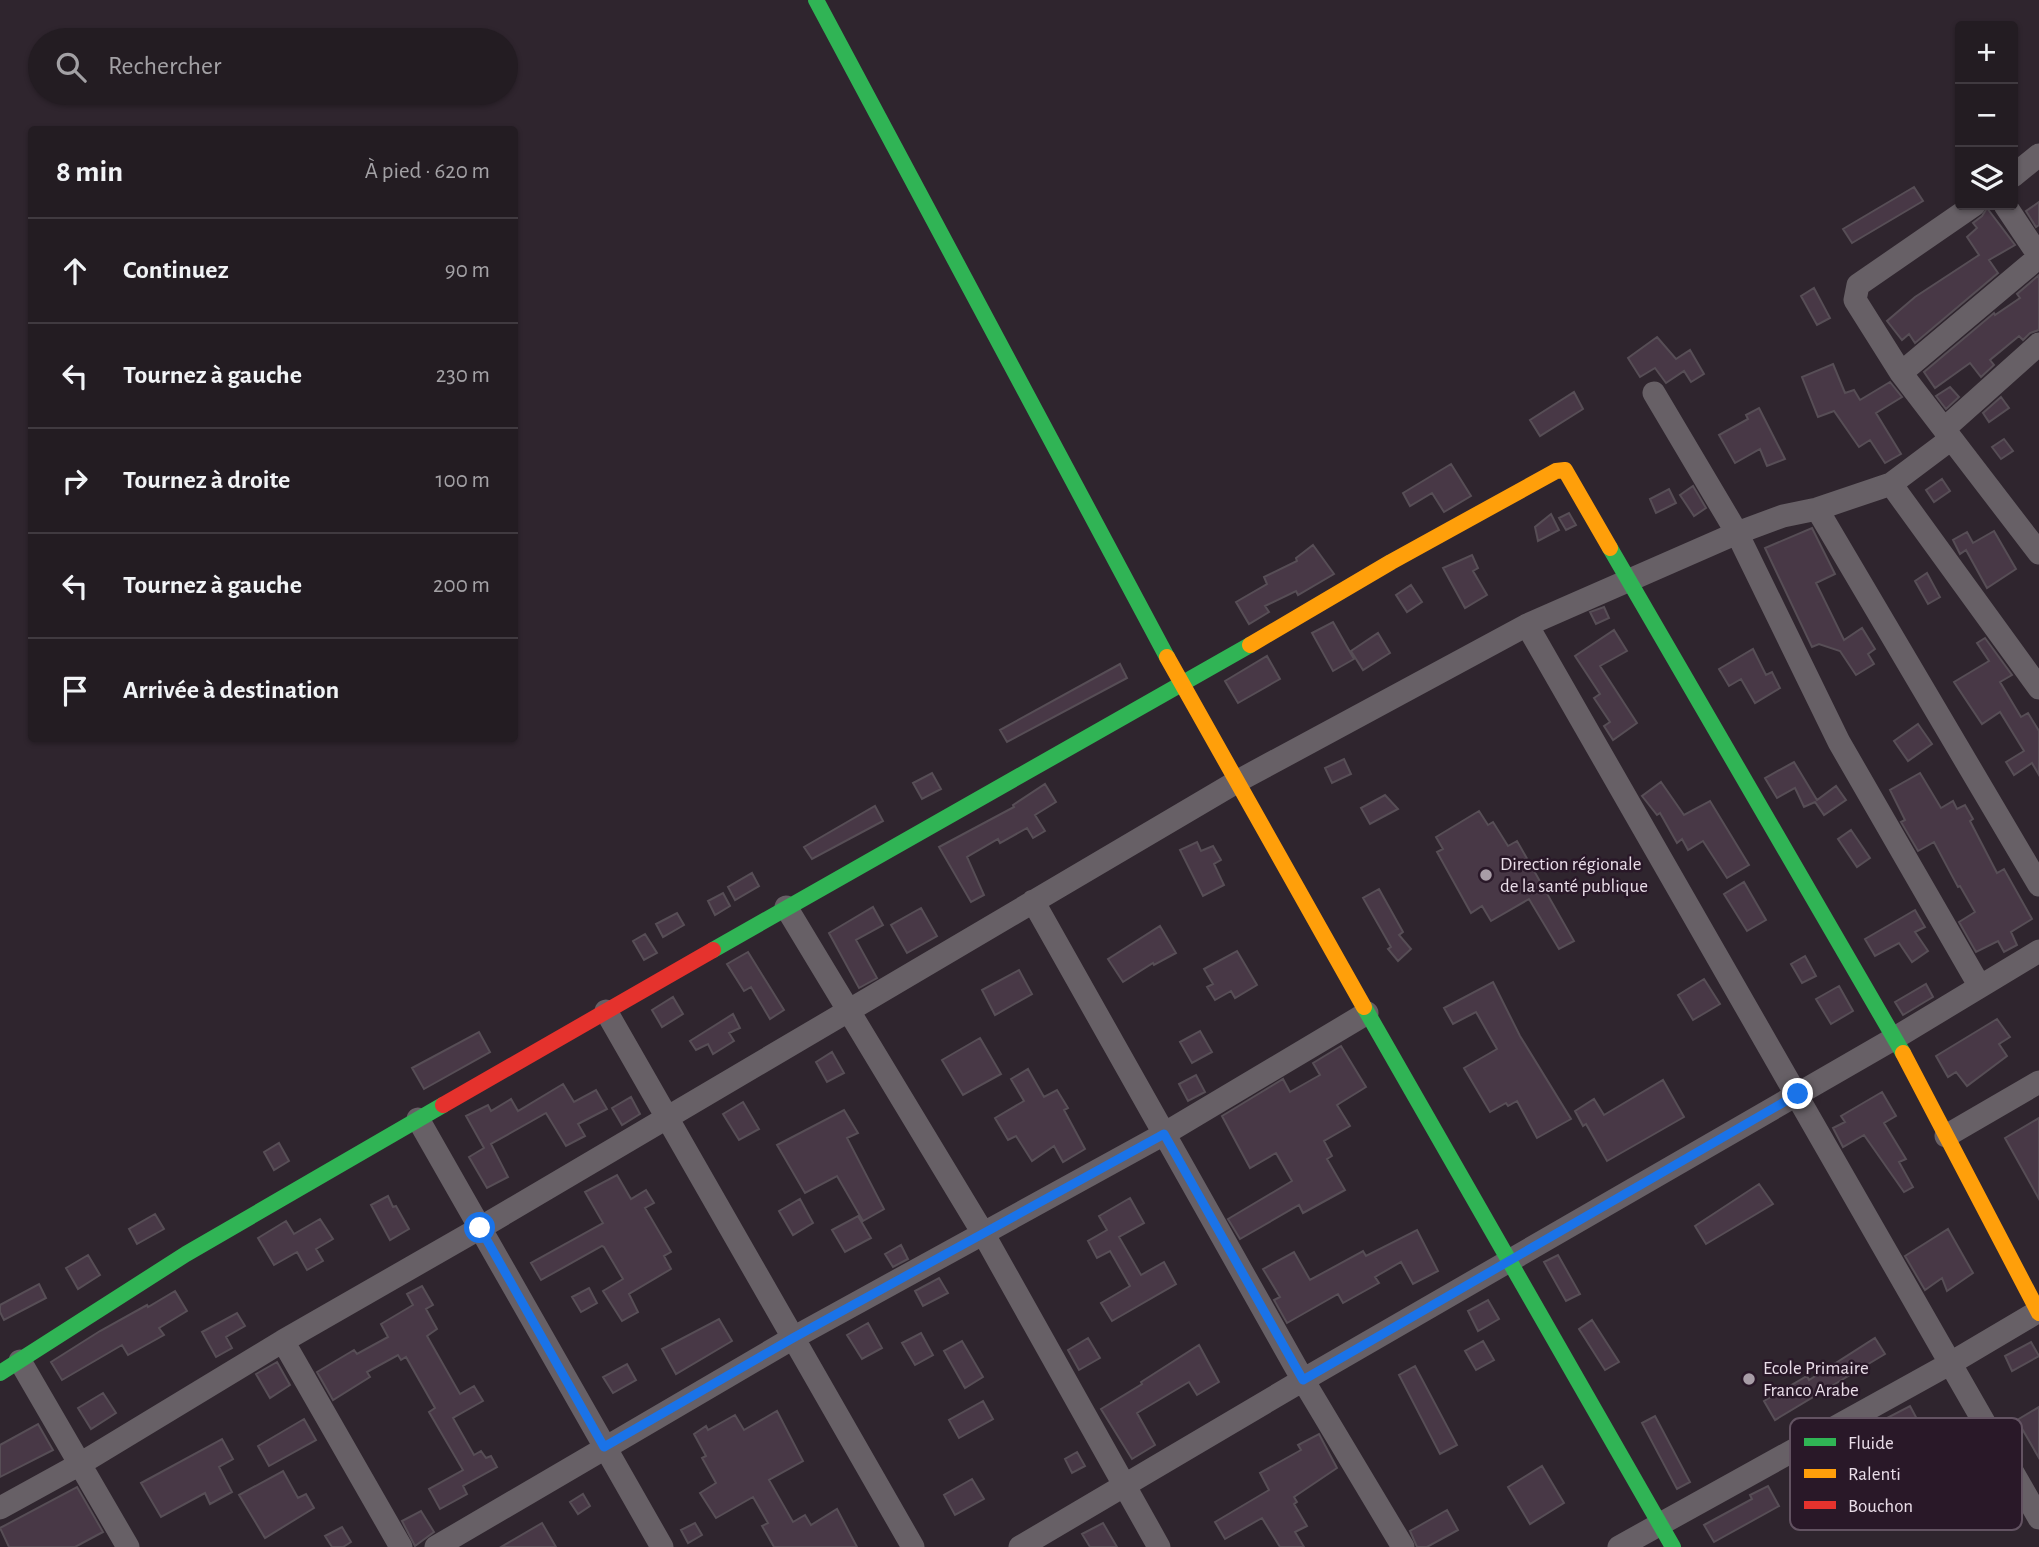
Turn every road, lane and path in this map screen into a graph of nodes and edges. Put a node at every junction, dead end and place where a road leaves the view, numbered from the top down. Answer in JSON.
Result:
{"nodes":[{"id":1,"x":817,"y":0,"type":"edge"},
{"id":2,"x":2039,"y":155,"type":"edge"},
{"id":3,"x":2018,"y":172,"type":"edge"},
{"id":4,"x":1967,"y":210,"type":"edge"},
{"id":5,"x":2008,"y":210,"type":"edge"},
{"id":6,"x":2039,"y":257,"type":"edge"},
{"id":7,"x":2039,"y":344,"type":"edge"},
{"id":8,"x":1901,"y":373,"type":"junction"},
{"id":9,"x":1654,"y":393,"type":"dead end"},
{"id":10,"x":1948,"y":434,"type":"junction"},
{"id":11,"x":1891,"y":484,"type":"junction"},
{"id":12,"x":1817,"y":509,"type":"junction"},
{"id":13,"x":1737,"y":533,"type":"junction"},
{"id":14,"x":2037,"y":545,"type":"edge"},
{"id":15,"x":1630,"y":581,"type":"junction"},
{"id":16,"x":1527,"y":625,"type":"junction"},
{"id":17,"x":1182,"y":685,"type":"junction"},
{"id":18,"x":2039,"y":688,"type":"edge"},
{"id":19,"x":1238,"y":781,"type":"junction"},
{"id":20,"x":2039,"y":885,"type":"edge"},
{"id":21,"x":1033,"y":901,"type":"junction"},
{"id":22,"x":786,"y":907,"type":"junction"},
{"id":23,"x":2039,"y":951,"type":"edge"},
{"id":24,"x":1979,"y":985,"type":"junction"},
{"id":25,"x":848,"y":1010,"type":"junction"},
{"id":26,"x":606,"y":1011,"type":"junction"},
{"id":27,"x":1367,"y":1013,"type":"junction"},
{"id":28,"x":1895,"y":1038,"type":"junction"},
{"id":29,"x":2039,"y":1082,"type":"edge"},
{"id":30,"x":1798,"y":1094,"type":"junction"},
{"id":31,"x":667,"y":1117,"type":"junction"},
{"id":32,"x":418,"y":1119,"type":"junction"},
{"id":33,"x":1164,"y":1134,"type":"junction"},
{"id":34,"x":1946,"y":1136,"type":"junction"},
{"id":35,"x":480,"y":1228,"type":"junction"},
{"id":36,"x":983,"y":1233,"type":"junction"},
{"id":37,"x":1510,"y":1260,"type":"junction"},
{"id":38,"x":2039,"y":1312,"type":"edge"},
{"id":39,"x":793,"y":1338,"type":"junction"},
{"id":40,"x":283,"y":1340,"type":"junction"},
{"id":41,"x":20,"y":1361,"type":"junction"},
{"id":42,"x":1951,"y":1363,"type":"junction"},
{"id":43,"x":0,"y":1373,"type":"edge"},
{"id":44,"x":1303,"y":1380,"type":"junction"},
{"id":45,"x":1853,"y":1418,"type":"edge"},
{"id":46,"x":1982,"y":1418,"type":"edge"},
{"id":47,"x":604,"y":1447,"type":"junction"},
{"id":48,"x":1790,"y":1453,"type":"edge"},
{"id":49,"x":80,"y":1464,"type":"junction"},
{"id":50,"x":1124,"y":1487,"type":"junction"},
{"id":51,"x":2022,"y":1488,"type":"edge"},
{"id":52,"x":0,"y":1508,"type":"edge"},
{"id":53,"x":2039,"y":1518,"type":"edge"},
{"id":54,"x":1661,"y":1525,"type":"junction"},
{"id":55,"x":128,"y":1547,"type":"edge"},
{"id":56,"x":401,"y":1547,"type":"edge"},
{"id":57,"x":436,"y":1547,"type":"edge"},
{"id":58,"x":662,"y":1547,"type":"edge"},
{"id":59,"x":913,"y":1547,"type":"edge"},
{"id":60,"x":1020,"y":1547,"type":"edge"},
{"id":61,"x":1159,"y":1547,"type":"edge"},
{"id":62,"x":1402,"y":1547,"type":"edge"},
{"id":63,"x":1619,"y":1547,"type":"edge"},
{"id":64,"x":1673,"y":1547,"type":"edge"}],
"edges":[{"from":1,"to":17,"type":"street"},
{"from":2,"to":3,"type":"street"},
{"from":4,"to":8,"type":"street"},
{"from":5,"to":6,"type":"street"},
{"from":6,"to":8,"type":"street"},
{"from":7,"to":10,"type":"street"},
{"from":8,"to":10,"type":"street"},
{"from":9,"to":13,"type":"street"},
{"from":10,"to":11,"type":"street"},
{"from":10,"to":14,"type":"street"},
{"from":11,"to":12,"type":"street"},
{"from":11,"to":18,"type":"street"},
{"from":12,"to":13,"type":"street"},
{"from":12,"to":20,"type":"street"},
{"from":13,"to":15,"type":"street"},
{"from":13,"to":24,"type":"street"},
{"from":15,"to":16,"type":"street"},
{"from":15,"to":17,"type":"street"},
{"from":15,"to":28,"type":"street"},
{"from":16,"to":19,"type":"street"},
{"from":16,"to":30,"type":"street"},
{"from":17,"to":19,"type":"street"},
{"from":17,"to":22,"type":"street"},
{"from":19,"to":21,"type":"street"},
{"from":19,"to":27,"type":"street"},
{"from":21,"to":25,"type":"street"},
{"from":21,"to":33,"type":"street"},
{"from":22,"to":25,"type":"street"},
{"from":22,"to":26,"type":"street"},
{"from":23,"to":24,"type":"street"},
{"from":24,"to":28,"type":"street"},
{"from":25,"to":31,"type":"street"},
{"from":25,"to":36,"type":"street"},
{"from":26,"to":31,"type":"street"},
{"from":26,"to":32,"type":"street"},
{"from":27,"to":33,"type":"street"},
{"from":27,"to":37,"type":"street"},
{"from":28,"to":30,"type":"street"},
{"from":28,"to":34,"type":"street"},
{"from":29,"to":34,"type":"street"},
{"from":30,"to":37,"type":"street"},
{"from":30,"to":42,"type":"street"},
{"from":31,"to":35,"type":"street"},
{"from":31,"to":39,"type":"street"},
{"from":32,"to":35,"type":"street"},
{"from":32,"to":41,"type":"street"},
{"from":33,"to":36,"type":"street"},
{"from":33,"to":44,"type":"street"},
{"from":34,"to":38,"type":"street"},
{"from":35,"to":40,"type":"street"},
{"from":35,"to":47,"type":"street"},
{"from":36,"to":39,"type":"street"},
{"from":36,"to":50,"type":"street"},
{"from":37,"to":44,"type":"street"},
{"from":37,"to":54,"type":"street"},
{"from":38,"to":42,"type":"street"},
{"from":39,"to":47,"type":"street"},
{"from":39,"to":59,"type":"street"},
{"from":40,"to":49,"type":"street"},
{"from":40,"to":56,"type":"street"},
{"from":41,"to":43,"type":"street"},
{"from":41,"to":49,"type":"street"},
{"from":42,"to":45,"type":"street"},
{"from":42,"to":46,"type":"street"},
{"from":44,"to":50,"type":"street"},
{"from":44,"to":62,"type":"street"},
{"from":47,"to":57,"type":"street"},
{"from":47,"to":58,"type":"street"},
{"from":48,"to":54,"type":"street"},
{"from":49,"to":52,"type":"street"},
{"from":49,"to":55,"type":"street"},
{"from":50,"to":60,"type":"street"},
{"from":50,"to":61,"type":"street"},
{"from":51,"to":53,"type":"street"},
{"from":54,"to":63,"type":"street"},
{"from":54,"to":64,"type":"street"}]}
